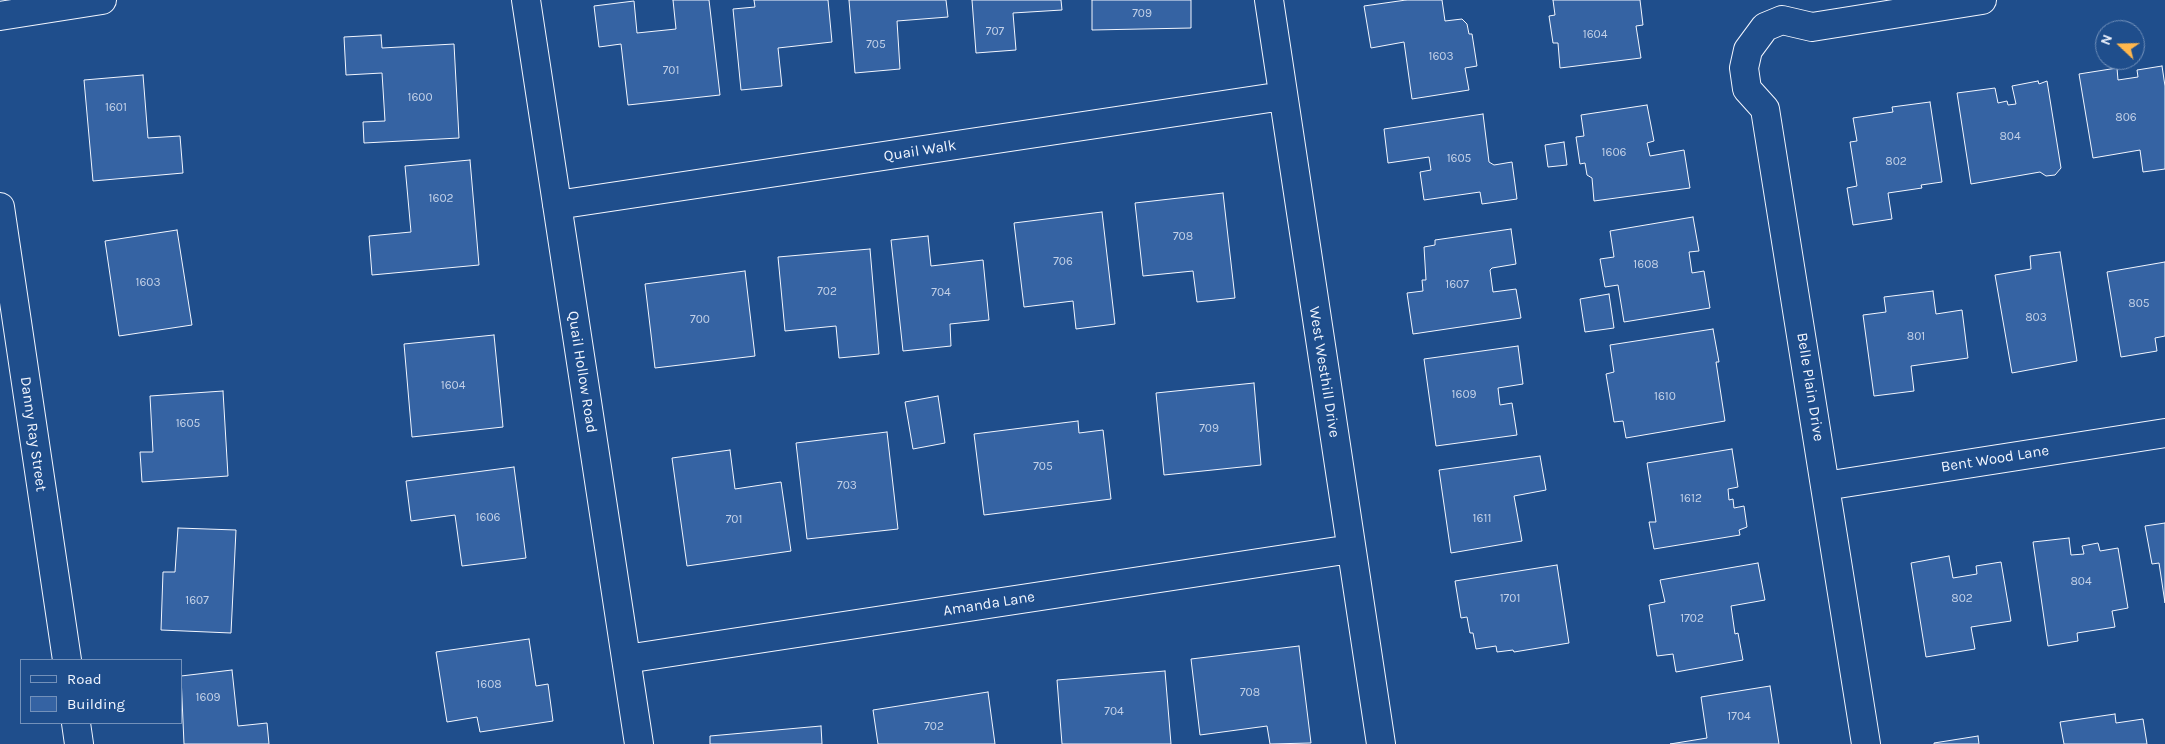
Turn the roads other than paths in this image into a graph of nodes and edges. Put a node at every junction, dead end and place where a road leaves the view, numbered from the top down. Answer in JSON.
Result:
{"nodes":[{"id":1,"x":102,"y":0,"type":"edge"},
{"id":2,"x":526,"y":0,"type":"edge"},
{"id":3,"x":1269,"y":0,"type":"edge"},
{"id":4,"x":1982,"y":0,"type":"edge"},
{"id":5,"x":0,"y":16,"type":"edge"},
{"id":6,"x":1283,"y":96,"type":"junction"},
{"id":7,"x":557,"y":206,"type":"junction"},
{"id":8,"x":0,"y":207,"type":"edge"},
{"id":9,"x":2165,"y":433,"type":"edge"},
{"id":10,"x":1825,"y":486,"type":"junction"},
{"id":11,"x":1351,"y":549,"type":"junction"},
{"id":12,"x":67,"y":659,"type":"edge"},
{"id":13,"x":626,"y":659,"type":"junction"},
{"id":14,"x":76,"y":724,"type":"edge"},
{"id":15,"x":79,"y":744,"type":"edge"},
{"id":16,"x":639,"y":744,"type":"edge"},
{"id":17,"x":1381,"y":744,"type":"edge"},
{"id":18,"x":1866,"y":744,"type":"edge"}],
"edges":[{"from":1,"to":5,"type":"street"},
{"from":2,"to":7,"type":"street","name":"Quail Hollow Road"},
{"from":3,"to":6,"type":"street","name":"West Westhill Drive"},
{"from":4,"to":10,"type":"street","name":"Belle Plain Drive"},
{"from":6,"to":7,"type":"street","name":"Quail Walk"},
{"from":6,"to":11,"type":"street","name":"West Westhill Drive"},
{"from":7,"to":13,"type":"street","name":"Quail Hollow Road"},
{"from":8,"to":12,"type":"street","name":"Danny Ray Street"},
{"from":9,"to":10,"type":"street","name":"Bent Wood Lane"},
{"from":10,"to":18,"type":"street","name":"Belle Plain Drive"},
{"from":11,"to":13,"type":"street","name":"Amanda Lane"},
{"from":11,"to":17,"type":"street","name":"West Westhill Drive"},
{"from":13,"to":16,"type":"street","name":"Quail Hollow Road"},
{"from":14,"to":15,"type":"street"}]}
